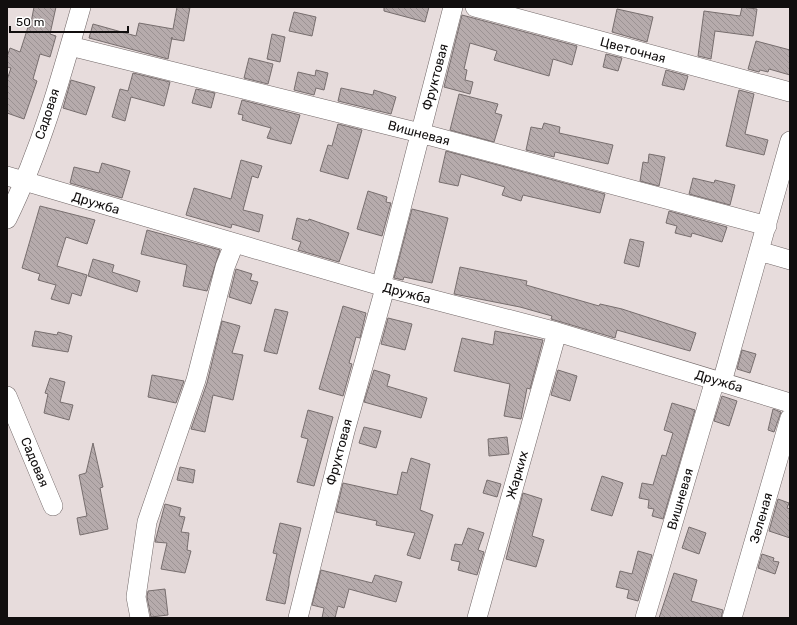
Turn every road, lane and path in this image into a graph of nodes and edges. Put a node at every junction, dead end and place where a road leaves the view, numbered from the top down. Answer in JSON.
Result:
{"nodes":[{"id":1,"x":81,"y":7,"type":"edge"},
{"id":2,"x":453,"y":7,"type":"edge"},
{"id":3,"x":475,"y":7,"type":"edge"},
{"id":4,"x":70,"y":46,"type":"junction"},
{"id":5,"x":790,"y":92,"type":"edge"},
{"id":6,"x":420,"y":133,"type":"junction"},
{"id":7,"x":789,"y":145,"type":"edge"},
{"id":8,"x":7,"y":176,"type":"edge"},
{"id":9,"x":25,"y":182,"type":"junction"},
{"id":10,"x":7,"y":219,"type":"edge"},
{"id":11,"x":767,"y":226,"type":"junction"},
{"id":12,"x":234,"y":244,"type":"junction"},
{"id":13,"x":759,"y":251,"type":"junction"},
{"id":14,"x":790,"y":260,"type":"edge"},
{"id":15,"x":383,"y":287,"type":"junction"},
{"id":16,"x":557,"y":332,"type":"junction"},
{"id":17,"x":718,"y":381,"type":"junction"},
{"id":18,"x":7,"y":396,"type":"edge"},
{"id":19,"x":790,"y":403,"type":"edge"},
{"id":20,"x":790,"y":418,"type":"edge"},
{"id":21,"x":53,"y":506,"type":"dead end"},
{"id":22,"x":140,"y":618,"type":"edge"},
{"id":23,"x":298,"y":618,"type":"edge"},
{"id":24,"x":477,"y":618,"type":"edge"},
{"id":25,"x":645,"y":618,"type":"edge"},
{"id":26,"x":732,"y":618,"type":"edge"}],
"edges":[{"from":1,"to":4,"type":"street","name":"Садовая"},
{"from":2,"to":6,"type":"street","name":"Фруктовая"},
{"from":3,"to":5,"type":"street","name":"Цветочная"},
{"from":4,"to":6,"type":"street","name":"Вишневая"},
{"from":4,"to":9,"type":"street","name":"Садовая"},
{"from":6,"to":11,"type":"street","name":"Вишневая"},
{"from":6,"to":15,"type":"street","name":"Фруктовая"},
{"from":7,"to":11,"type":"street","name":"Вишневая"},
{"from":8,"to":9,"type":"street","name":"Дружба"},
{"from":9,"to":10,"type":"street","name":"Садовая"},
{"from":9,"to":12,"type":"street","name":"Дружба"},
{"from":11,"to":13,"type":"street","name":"Вишневая"},
{"from":12,"to":15,"type":"street","name":"Дружба"},
{"from":12,"to":22,"type":"street"},
{"from":13,"to":14,"type":"street"},
{"from":13,"to":17,"type":"street","name":"Вишневая"},
{"from":15,"to":16,"type":"street","name":"Дружба"},
{"from":15,"to":23,"type":"street","name":"Фруктовая"},
{"from":16,"to":17,"type":"street","name":"Дружба"},
{"from":16,"to":24,"type":"street","name":"Жарких"},
{"from":17,"to":19,"type":"street","name":"Дружба"},
{"from":17,"to":25,"type":"street","name":"Вишневая"},
{"from":18,"to":21,"type":"street","name":"Садовая"},
{"from":20,"to":26,"type":"street","name":"Зеленая"}]}
